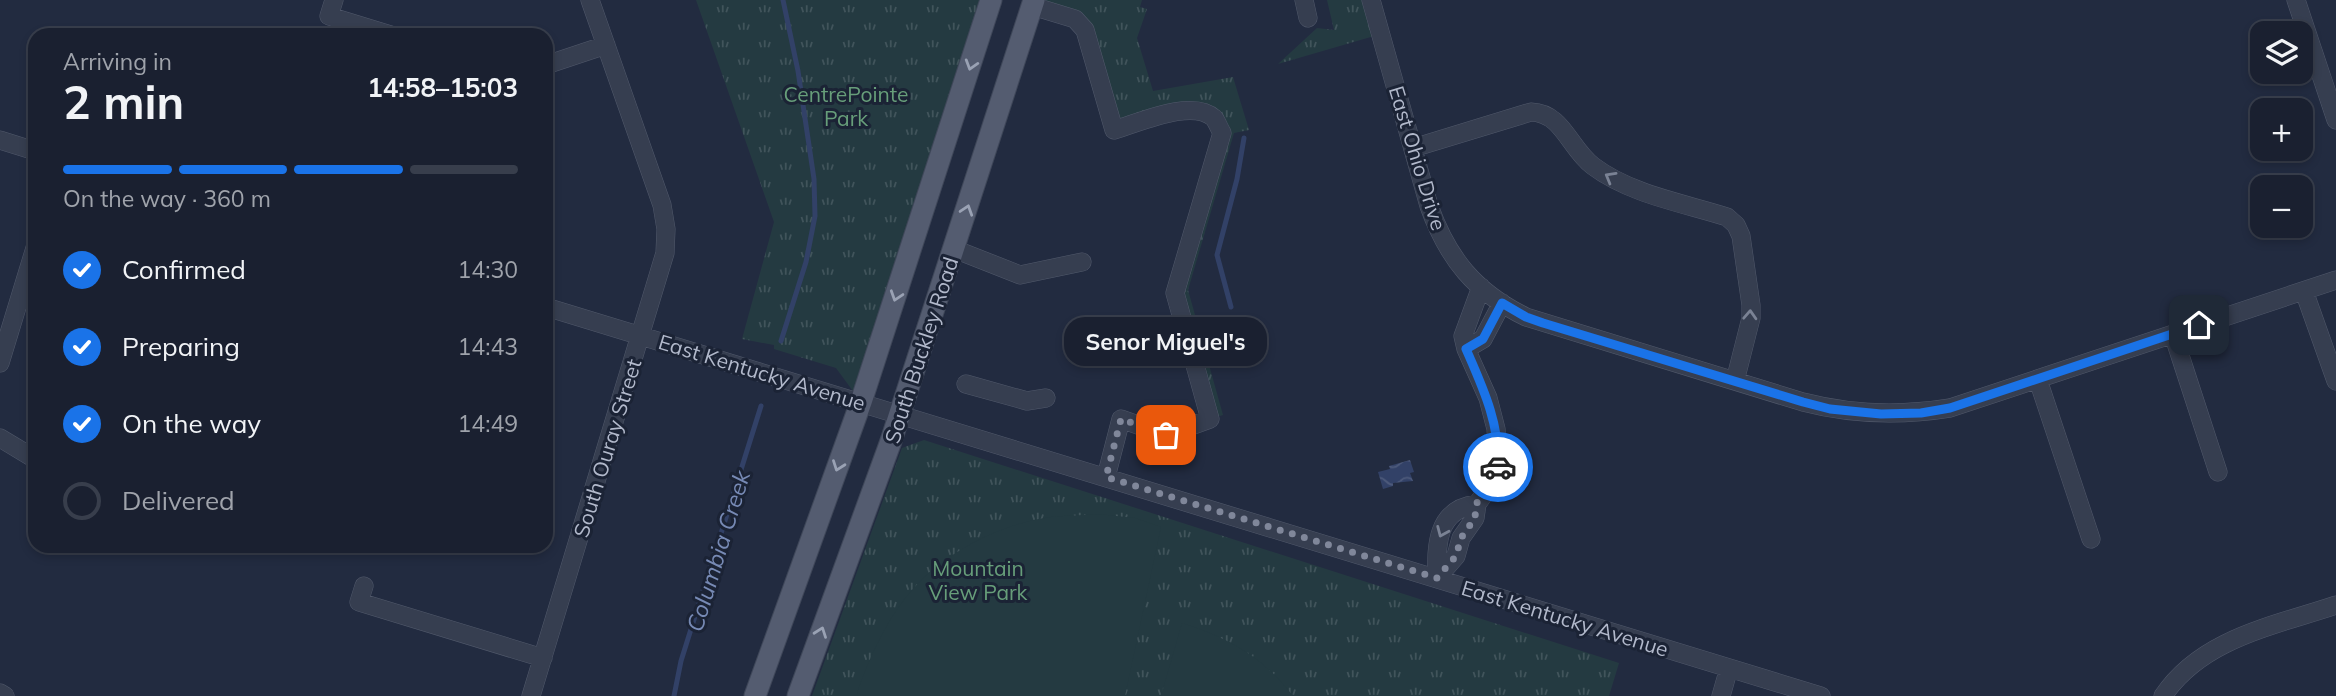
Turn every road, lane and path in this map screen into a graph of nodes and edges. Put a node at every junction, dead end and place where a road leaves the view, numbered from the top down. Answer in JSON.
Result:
{"nodes":[{"id":1,"x":334,"y":0,"type":"edge"},
{"id":2,"x":590,"y":0,"type":"edge"},
{"id":3,"x":991,"y":0,"type":"edge"},
{"id":4,"x":1304,"y":0,"type":"edge"},
{"id":5,"x":1371,"y":0,"type":"edge"},
{"id":6,"x":2296,"y":0,"type":"edge"},
{"id":7,"x":1033,"y":3,"type":"edge"},
{"id":8,"x":1308,"y":18,"type":"dead end"},
{"id":9,"x":369,"y":28,"type":"edge"},
{"id":10,"x":606,"y":44,"type":"junction"},
{"id":11,"x":553,"y":63,"type":"edge"},
{"id":12,"x":2336,"y":120,"type":"edge"},
{"id":13,"x":0,"y":140,"type":"edge"},
{"id":14,"x":1413,"y":148,"type":"junction"},
{"id":15,"x":28,"y":149,"type":"edge"},
{"id":16,"x":954,"y":250,"type":"junction"},
{"id":17,"x":1083,"y":262,"type":"dead end"},
{"id":18,"x":28,"y":271,"type":"edge"},
{"id":19,"x":2336,"y":280,"type":"edge"},
{"id":20,"x":1481,"y":287,"type":"junction"},
{"id":21,"x":2304,"y":291,"type":"junction"},
{"id":22,"x":1502,"y":303,"type":"junction"},
{"id":23,"x":553,"y":309,"type":"edge"},
{"id":24,"x":2173,"y":334,"type":"junction"},
{"id":25,"x":642,"y":336,"type":"junction"},
{"id":26,"x":1466,"y":349,"type":"junction"},
{"id":27,"x":0,"y":363,"type":"edge"},
{"id":28,"x":2038,"y":380,"type":"junction"},
{"id":29,"x":1735,"y":381,"type":"junction"},
{"id":30,"x":2336,"y":381,"type":"edge"},
{"id":31,"x":967,"y":384,"type":"dead end"},
{"id":32,"x":1046,"y":398,"type":"dead end"},
{"id":33,"x":861,"y":402,"type":"junction"},
{"id":34,"x":900,"y":414,"type":"junction"},
{"id":35,"x":0,"y":438,"type":"edge"},
{"id":36,"x":28,"y":456,"type":"edge"},
{"id":37,"x":2218,"y":472,"type":"dead end"},
{"id":38,"x":1106,"y":477,"type":"junction"},
{"id":39,"x":2091,"y":538,"type":"dead end"},
{"id":40,"x":1437,"y":578,"type":"junction"},
{"id":41,"x":364,"y":586,"type":"dead end"},
{"id":42,"x":2336,"y":605,"type":"edge"},
{"id":43,"x":543,"y":658,"type":"junction"},
{"id":44,"x":1729,"y":668,"type":"junction"},
{"id":45,"x":531,"y":696,"type":"edge"},
{"id":46,"x":755,"y":696,"type":"edge"},
{"id":47,"x":798,"y":696,"type":"edge"},
{"id":48,"x":1721,"y":696,"type":"edge"},
{"id":49,"x":1821,"y":696,"type":"edge"},
{"id":50,"x":2163,"y":696,"type":"edge"}],
"edges":[{"from":1,"to":9,"type":"street"},
{"from":2,"to":10,"type":"street","name":"South Ouray Street"},
{"from":3,"to":33,"type":"main road","name":"South Buckley Road","one_way":true},
{"from":4,"to":8,"type":"street"},
{"from":5,"to":14,"type":"street","name":"East Ohio Drive"},
{"from":6,"to":12,"type":"street"},
{"from":16,"to":7,"type":"main road","name":"South Buckley Road","one_way":true},
{"from":7,"to":38,"type":"street"},
{"from":10,"to":11,"type":"street"},
{"from":10,"to":25,"type":"street","name":"South Ouray Street"},
{"from":13,"to":15,"type":"street"},
{"from":14,"to":20,"type":"street","name":"East Ohio Drive"},
{"from":29,"to":14,"type":"street","one_way":true},
{"from":16,"to":17,"type":"street"},
{"from":16,"to":34,"type":"main road","name":"South Buckley Road"},
{"from":18,"to":27,"type":"street"},
{"from":19,"to":21,"type":"street","name":"East Ohio Drive"},
{"from":20,"to":22,"type":"street","name":"East Ohio Drive"},
{"from":20,"to":26,"type":"street"},
{"from":21,"to":24,"type":"street","name":"East Ohio Drive"},
{"from":21,"to":30,"type":"street"},
{"from":22,"to":26,"type":"street"},
{"from":22,"to":29,"type":"street","name":"East Ohio Drive"},
{"from":23,"to":25,"type":"street","name":"East Kentucky Avenue"},
{"from":24,"to":28,"type":"street","name":"East Ohio Drive"},
{"from":24,"to":37,"type":"street"},
{"from":25,"to":33,"type":"street","name":"East Kentucky Avenue"},
{"from":25,"to":43,"type":"street","name":"South Ouray Street"},
{"from":26,"to":40,"type":"street"},
{"from":28,"to":29,"type":"street","name":"East Ohio Drive"},
{"from":28,"to":39,"type":"street"},
{"from":31,"to":32,"type":"street"},
{"from":33,"to":34,"type":"street","name":"East Kentucky Avenue"},
{"from":33,"to":46,"type":"main road","name":"South Buckley Road","one_way":true},
{"from":34,"to":38,"type":"street","name":"East Kentucky Avenue"},
{"from":47,"to":34,"type":"main road","name":"South Buckley Road","one_way":true},
{"from":35,"to":36,"type":"street"},
{"from":38,"to":40,"type":"street","name":"East Kentucky Avenue"},
{"from":40,"to":44,"type":"street","name":"East Kentucky Avenue"},
{"from":41,"to":43,"type":"street"},
{"from":42,"to":50,"type":"street"},
{"from":43,"to":45,"type":"street","name":"South Ouray Street"},
{"from":44,"to":48,"type":"street"},
{"from":44,"to":49,"type":"street","name":"East Kentucky Avenue"}]}
